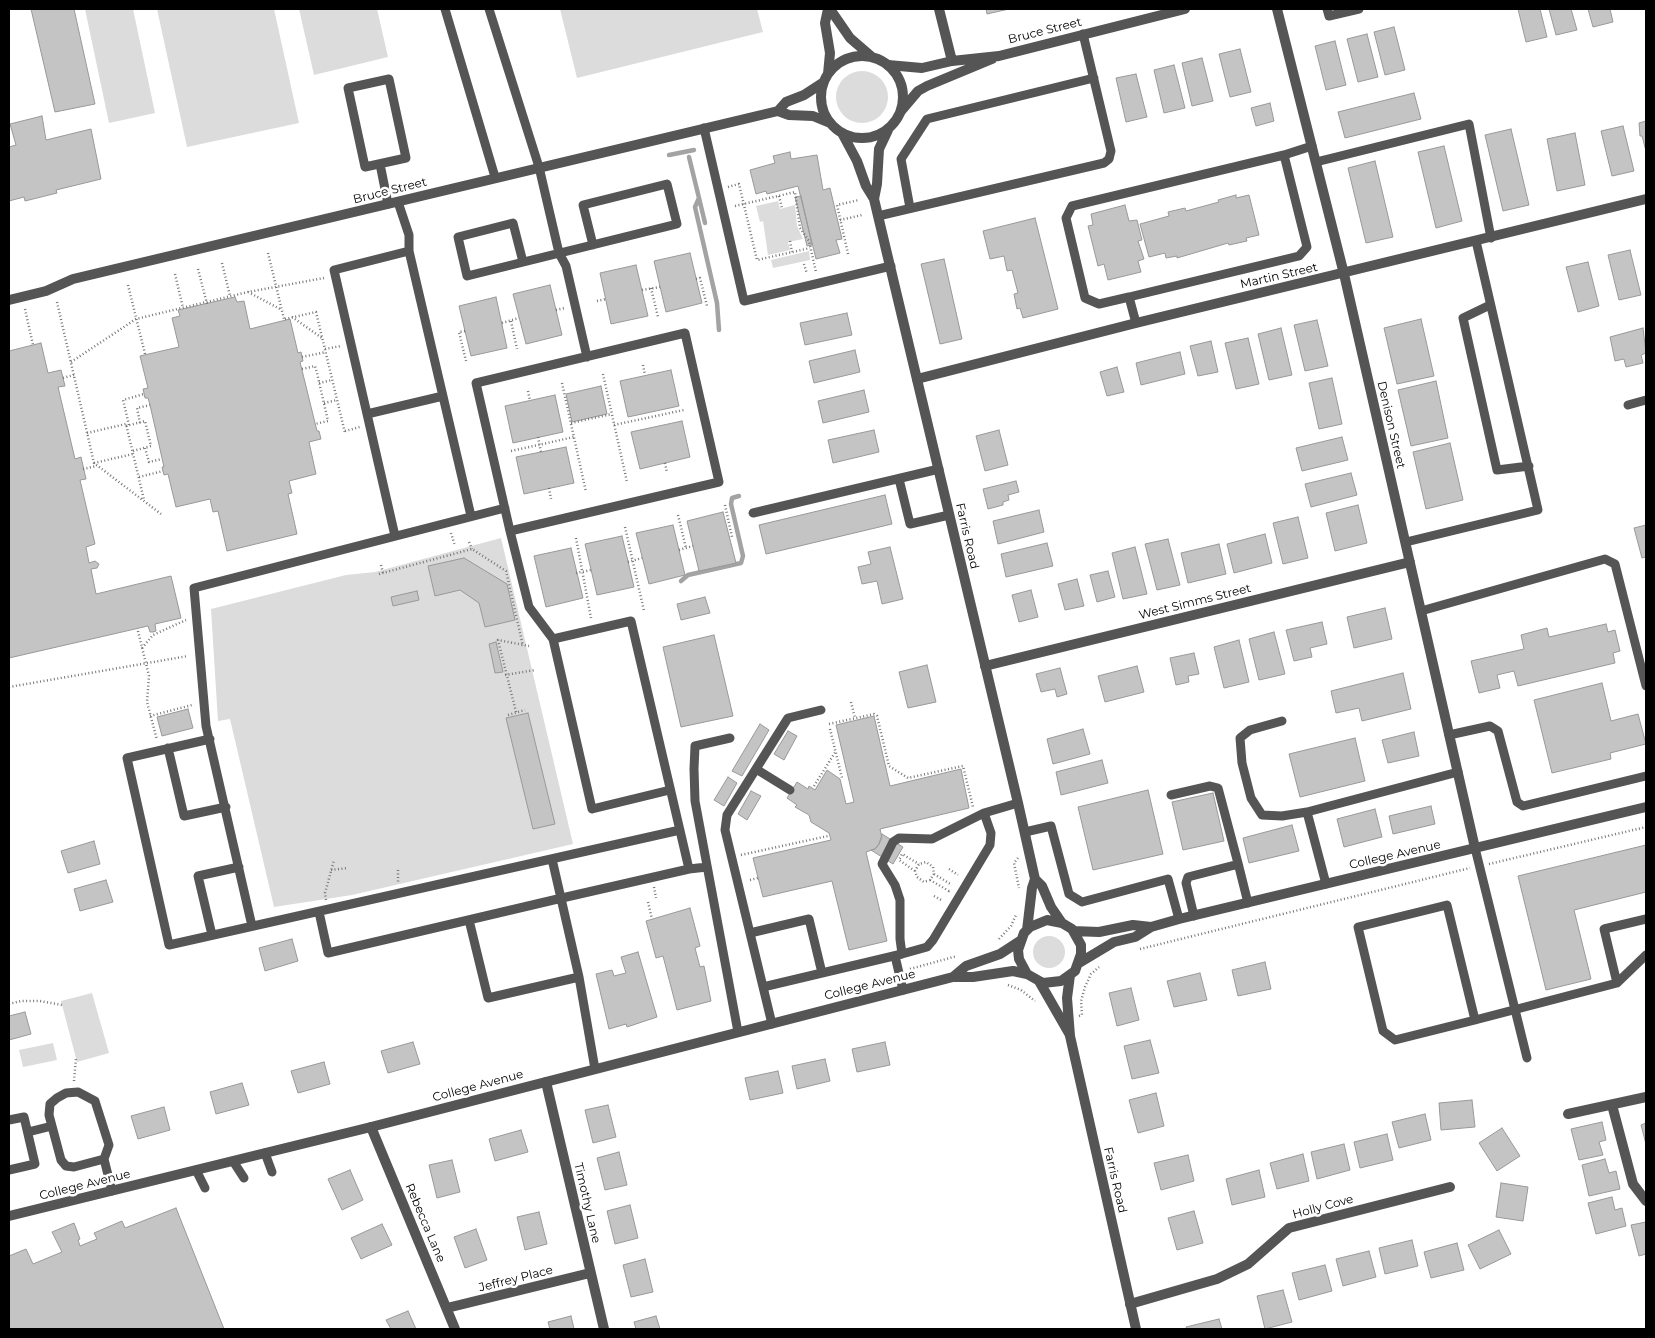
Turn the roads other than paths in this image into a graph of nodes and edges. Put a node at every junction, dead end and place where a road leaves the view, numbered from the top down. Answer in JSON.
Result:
{"nodes":[{"id":1,"x":445,"y":9,"type":"edge"},
{"id":2,"x":489,"y":9,"type":"edge"},
{"id":3,"x":829,"y":9,"type":"edge"},
{"id":4,"x":939,"y":9,"type":"edge"},
{"id":5,"x":1185,"y":9,"type":"edge"},
{"id":6,"x":1277,"y":9,"type":"edge"},
{"id":7,"x":1327,"y":9,"type":"edge"},
{"id":8,"x":1359,"y":9,"type":"edge"},
{"id":9,"x":1083,"y":34,"type":"junction"},
{"id":10,"x":999,"y":56,"type":"junction"},
{"id":11,"x":873,"y":57,"type":"junction"},
{"id":12,"x":952,"y":60,"type":"junction"},
{"id":13,"x":888,"y":65,"type":"junction"},
{"id":14,"x":826,"y":78,"type":"junction"},
{"id":15,"x":1094,"y":78,"type":"junction"},
{"id":16,"x":902,"y":110,"type":"junction"},
{"id":17,"x":778,"y":111,"type":"junction"},
{"id":18,"x":830,"y":123,"type":"junction"},
{"id":19,"x":704,"y":128,"type":"junction"},
{"id":20,"x":888,"y":129,"type":"junction"},
{"id":21,"x":842,"y":133,"type":"junction"},
{"id":22,"x":1312,"y":146,"type":"junction"},
{"id":23,"x":1284,"y":154,"type":"junction"},
{"id":24,"x":1316,"y":162,"type":"junction"},
{"id":25,"x":380,"y":164,"type":"junction"},
{"id":26,"x":539,"y":167,"type":"junction"},
{"id":27,"x":495,"y":177,"type":"junction"},
{"id":28,"x":874,"y":199,"type":"junction"},
{"id":29,"x":1646,"y":200,"type":"edge"},
{"id":30,"x":393,"y":203,"type":"junction"},
{"id":31,"x":910,"y":208,"type":"junction"},
{"id":32,"x":878,"y":216,"type":"junction"},
{"id":33,"x":1491,"y":238,"type":"junction"},
{"id":34,"x":1476,"y":241,"type":"junction"},
{"id":35,"x":593,"y":244,"type":"junction"},
{"id":36,"x":409,"y":251,"type":"junction"},
{"id":37,"x":559,"y":253,"type":"junction"},
{"id":38,"x":522,"y":262,"type":"junction"},
{"id":39,"x":891,"y":266,"type":"junction"},
{"id":40,"x":1344,"y":274,"type":"junction"},
{"id":41,"x":1129,"y":297,"type":"junction"},
{"id":42,"x":9,"y":300,"type":"edge"},
{"id":43,"x":1490,"y":305,"type":"junction"},
{"id":44,"x":1136,"y":323,"type":"junction"},
{"id":45,"x":587,"y":357,"type":"junction"},
{"id":46,"x":917,"y":379,"type":"junction"},
{"id":47,"x":443,"y":396,"type":"junction"},
{"id":48,"x":1646,"y":400,"type":"edge"},
{"id":49,"x":1628,"y":405,"type":"dead end"},
{"id":50,"x":367,"y":414,"type":"junction"},
{"id":51,"x":1529,"y":466,"type":"junction"},
{"id":52,"x":939,"y":469,"type":"junction"},
{"id":53,"x":899,"y":479,"type":"junction"},
{"id":54,"x":504,"y":508,"type":"junction"},
{"id":55,"x":753,"y":513,"type":"dead end"},
{"id":56,"x":471,"y":516,"type":"junction"},
{"id":57,"x":949,"y":516,"type":"junction"},
{"id":58,"x":510,"y":531,"type":"junction"},
{"id":59,"x":395,"y":536,"type":"junction"},
{"id":60,"x":1406,"y":542,"type":"junction"},
{"id":61,"x":1410,"y":562,"type":"junction"},
{"id":62,"x":1421,"y":611,"type":"junction"},
{"id":63,"x":554,"y":639,"type":"junction"},
{"id":64,"x":985,"y":666,"type":"junction"},
{"id":65,"x":1646,"y":686,"type":"edge"},
{"id":66,"x":821,"y":710,"type":"dead end"},
{"id":67,"x":1282,"y":722,"type":"dead end"},
{"id":68,"x":1449,"y":735,"type":"junction"},
{"id":69,"x":730,"y":738,"type":"dead end"},
{"id":70,"x":210,"y":739,"type":"junction"},
{"id":71,"x":168,"y":748,"type":"junction"},
{"id":72,"x":756,"y":769,"type":"junction"},
{"id":73,"x":1458,"y":772,"type":"junction"},
{"id":74,"x":1646,"y":776,"type":"edge"},
{"id":75,"x":670,"y":790,"type":"junction"},
{"id":76,"x":790,"y":790,"type":"dead end"},
{"id":77,"x":1172,"y":795,"type":"dead end"},
{"id":78,"x":1018,"y":803,"type":"junction"},
{"id":79,"x":226,"y":807,"type":"junction"},
{"id":80,"x":1646,"y":807,"type":"edge"},
{"id":81,"x":1307,"y":812,"type":"junction"},
{"id":82,"x":984,"y":813,"type":"junction"},
{"id":83,"x":680,"y":830,"type":"junction"},
{"id":84,"x":1024,"y":832,"type":"junction"},
{"id":85,"x":1475,"y":848,"type":"junction"},
{"id":86,"x":552,"y":859,"type":"junction"},
{"id":87,"x":239,"y":867,"type":"junction"},
{"id":88,"x":707,"y":867,"type":"junction"},
{"id":89,"x":1239,"y":867,"type":"junction"},
{"id":90,"x":689,"y":869,"type":"junction"},
{"id":91,"x":1035,"y":879,"type":"junction"},
{"id":92,"x":1326,"y":884,"type":"junction"},
{"id":93,"x":562,"y":898,"type":"junction"},
{"id":94,"x":1248,"y":903,"type":"junction"},
{"id":95,"x":319,"y":912,"type":"junction"},
{"id":96,"x":1194,"y":916,"type":"junction"},
{"id":97,"x":1179,"y":919,"type":"junction"},
{"id":98,"x":1646,"y":919,"type":"edge"},
{"id":99,"x":469,"y":920,"type":"junction"},
{"id":100,"x":1062,"y":923,"type":"junction"},
{"id":101,"x":252,"y":926,"type":"junction"},
{"id":102,"x":1151,"y":927,"type":"junction"},
{"id":103,"x":1027,"y":930,"type":"junction"},
{"id":104,"x":1073,"y":931,"type":"junction"},
{"id":105,"x":750,"y":933,"type":"junction"},
{"id":106,"x":212,"y":935,"type":"junction"},
{"id":107,"x":1020,"y":941,"type":"junction"},
{"id":108,"x":898,"y":955,"type":"junction"},
{"id":109,"x":1646,"y":955,"type":"edge"},
{"id":110,"x":1079,"y":963,"type":"junction"},
{"id":111,"x":822,"y":972,"type":"junction"},
{"id":112,"x":1027,"y":974,"type":"junction"},
{"id":113,"x":1070,"y":975,"type":"junction"},
{"id":114,"x":579,"y":977,"type":"junction"},
{"id":115,"x":952,"y":977,"type":"junction"},
{"id":116,"x":1039,"y":981,"type":"junction"},
{"id":117,"x":1617,"y":983,"type":"junction"},
{"id":118,"x":763,"y":987,"type":"junction"},
{"id":119,"x":903,"y":990,"type":"junction"},
{"id":120,"x":1515,"y":1010,"type":"junction"},
{"id":121,"x":1475,"y":1020,"type":"junction"},
{"id":122,"x":772,"y":1024,"type":"junction"},
{"id":123,"x":738,"y":1032,"type":"junction"},
{"id":124,"x":1070,"y":1036,"type":"junction"},
{"id":125,"x":1527,"y":1058,"type":"dead end"},
{"id":126,"x":595,"y":1069,"type":"junction"},
{"id":127,"x":546,"y":1082,"type":"junction"},
{"id":128,"x":1646,"y":1097,"type":"edge"},
{"id":129,"x":1612,"y":1105,"type":"junction"},
{"id":130,"x":1568,"y":1114,"type":"dead end"},
{"id":131,"x":9,"y":1120,"type":"edge"},
{"id":132,"x":52,"y":1126,"type":"junction"},
{"id":133,"x":371,"y":1127,"type":"junction"},
{"id":134,"x":28,"y":1132,"type":"junction"},
{"id":135,"x":265,"y":1153,"type":"junction"},
{"id":136,"x":104,"y":1159,"type":"junction"},
{"id":137,"x":233,"y":1161,"type":"junction"},
{"id":138,"x":9,"y":1170,"type":"edge"},
{"id":139,"x":196,"y":1170,"type":"junction"},
{"id":140,"x":272,"y":1172,"type":"dead end"},
{"id":141,"x":244,"y":1178,"type":"dead end"},
{"id":142,"x":1450,"y":1187,"type":"dead end"},
{"id":143,"x":205,"y":1188,"type":"dead end"},
{"id":144,"x":112,"y":1191,"type":"junction"},
{"id":145,"x":1646,"y":1201,"type":"edge"},
{"id":146,"x":9,"y":1216,"type":"edge"},
{"id":147,"x":590,"y":1273,"type":"junction"},
{"id":148,"x":1130,"y":1304,"type":"junction"},
{"id":149,"x":447,"y":1308,"type":"junction"},
{"id":150,"x":455,"y":1329,"type":"edge"},
{"id":151,"x":604,"y":1329,"type":"edge"},
{"id":152,"x":1136,"y":1329,"type":"edge"}],
"edges":[{"from":1,"to":27,"type":"lane"},
{"from":2,"to":26,"type":"lane"},
{"from":3,"to":11,"type":"street"},
{"from":3,"to":14,"type":"street"},
{"from":4,"to":12,"type":"street"},
{"from":5,"to":9,"type":"street","name":"Bruce Street"},
{"from":6,"to":22,"type":"street","name":"Denison Street"},
{"from":7,"to":8,"type":"lane"},
{"from":9,"to":10,"type":"street","name":"Bruce Street"},
{"from":9,"to":15,"type":"lane"},
{"from":10,"to":12,"type":"street","name":"Bruce Street"},
{"from":10,"to":16,"type":"street","name":"Bruce Street"},
{"from":11,"to":13,"type":"street"},
{"from":11,"to":14,"type":"street"},
{"from":12,"to":13,"type":"street","name":"Bruce Street"},
{"from":13,"to":16,"type":"street"},
{"from":14,"to":17,"type":"street","name":"Bruce Street"},
{"from":14,"to":18,"type":"street"},
{"from":15,"to":31,"type":"lane"},
{"from":15,"to":31,"type":"lane"},
{"from":16,"to":20,"type":"street"},
{"from":17,"to":18,"type":"street","name":"Bruce Street"},
{"from":17,"to":19,"type":"street","name":"Bruce Street"},
{"from":18,"to":21,"type":"street"},
{"from":19,"to":26,"type":"street","name":"Bruce Street"},
{"from":19,"to":39,"type":"lane"},
{"from":20,"to":21,"type":"street"},
{"from":20,"to":28,"type":"street","name":"Farris Road"},
{"from":21,"to":28,"type":"street","name":"Farris Road"},
{"from":22,"to":23,"type":"lane"},
{"from":22,"to":24,"type":"street","name":"Denison Street"},
{"from":23,"to":41,"type":"lane"},
{"from":23,"to":41,"type":"lane"},
{"from":24,"to":33,"type":"lane"},
{"from":24,"to":40,"type":"street","name":"Denison Street"},
{"from":25,"to":25,"type":"lane"},
{"from":25,"to":30,"type":"lane"},
{"from":26,"to":27,"type":"street","name":"Bruce Street"},
{"from":26,"to":37,"type":"lane"},
{"from":27,"to":30,"type":"street","name":"Bruce Street"},
{"from":28,"to":32,"type":"street","name":"Farris Road"},
{"from":29,"to":33,"type":"street","name":"Martin Street"},
{"from":30,"to":36,"type":"lane"},
{"from":30,"to":42,"type":"street","name":"Bruce Street"},
{"from":31,"to":32,"type":"lane"},
{"from":32,"to":39,"type":"street","name":"Farris Road"},
{"from":33,"to":34,"type":"street","name":"Martin Street"},
{"from":34,"to":40,"type":"street","name":"Martin Street"},
{"from":34,"to":43,"type":"lane"},
{"from":35,"to":35,"type":"lane"},
{"from":35,"to":37,"type":"lane"},
{"from":36,"to":47,"type":"lane"},
{"from":36,"to":50,"type":"lane"},
{"from":37,"to":38,"type":"lane"},
{"from":37,"to":45,"type":"lane"},
{"from":38,"to":38,"type":"lane"},
{"from":39,"to":46,"type":"street","name":"Farris Road"},
{"from":40,"to":44,"type":"street","name":"Martin Street"},
{"from":40,"to":60,"type":"street","name":"Denison Street"},
{"from":41,"to":44,"type":"lane"},
{"from":43,"to":51,"type":"lane"},
{"from":43,"to":51,"type":"lane"},
{"from":44,"to":46,"type":"street","name":"Martin Street"},
{"from":45,"to":54,"type":"lane"},
{"from":45,"to":58,"type":"lane"},
{"from":46,"to":52,"type":"street","name":"Farris Road"},
{"from":47,"to":50,"type":"lane"},
{"from":47,"to":56,"type":"lane"},
{"from":48,"to":49,"type":"lane"},
{"from":50,"to":59,"type":"lane"},
{"from":51,"to":60,"type":"lane"},
{"from":52,"to":53,"type":"lane"},
{"from":52,"to":57,"type":"street","name":"Farris Road"},
{"from":53,"to":55,"type":"lane"},
{"from":53,"to":57,"type":"lane"},
{"from":54,"to":56,"type":"lane"},
{"from":54,"to":58,"type":"lane"},
{"from":56,"to":59,"type":"lane"},
{"from":57,"to":64,"type":"street","name":"Farris Road"},
{"from":58,"to":63,"type":"lane"},
{"from":59,"to":70,"type":"lane"},
{"from":60,"to":61,"type":"street","name":"Denison Street"},
{"from":61,"to":62,"type":"street","name":"Denison Street"},
{"from":61,"to":64,"type":"street","name":"West Simms Street"},
{"from":62,"to":65,"type":"lane"},
{"from":62,"to":68,"type":"street","name":"Denison Street"},
{"from":63,"to":75,"type":"lane"},
{"from":63,"to":75,"type":"lane"},
{"from":64,"to":78,"type":"street","name":"Farris Road"},
{"from":66,"to":72,"type":"lane"},
{"from":67,"to":81,"type":"lane"},
{"from":68,"to":73,"type":"street","name":"Denison Street"},
{"from":68,"to":74,"type":"lane"},
{"from":69,"to":88,"type":"lane"},
{"from":70,"to":71,"type":"lane"},
{"from":70,"to":79,"type":"lane"},
{"from":71,"to":79,"type":"lane"},
{"from":71,"to":106,"type":"lane"},
{"from":72,"to":76,"type":"lane"},
{"from":72,"to":105,"type":"lane"},
{"from":73,"to":81,"type":"lane"},
{"from":73,"to":85,"type":"street","name":"Denison Street"},
{"from":75,"to":83,"type":"lane"},
{"from":77,"to":89,"type":"lane"},
{"from":78,"to":82,"type":"lane"},
{"from":78,"to":84,"type":"street","name":"Farris Road"},
{"from":79,"to":87,"type":"lane"},
{"from":80,"to":85,"type":"street","name":"College Avenue"},
{"from":81,"to":92,"type":"lane"},
{"from":82,"to":108,"type":"lane"},
{"from":82,"to":108,"type":"lane"},
{"from":83,"to":86,"type":"lane"},
{"from":83,"to":90,"type":"lane"},
{"from":84,"to":91,"type":"street","name":"Farris Road"},
{"from":84,"to":97,"type":"lane"},
{"from":85,"to":92,"type":"street","name":"College Avenue"},
{"from":85,"to":120,"type":"lane"},
{"from":86,"to":93,"type":"lane"},
{"from":86,"to":95,"type":"lane"},
{"from":87,"to":101,"type":"lane"},
{"from":87,"to":106,"type":"lane"},
{"from":88,"to":90,"type":"lane"},
{"from":88,"to":123,"type":"lane"},
{"from":89,"to":94,"type":"lane"},
{"from":89,"to":96,"type":"lane"},
{"from":90,"to":93,"type":"lane"},
{"from":91,"to":100,"type":"street","name":"Farris Road"},
{"from":91,"to":103,"type":"street","name":"Farris Road"},
{"from":92,"to":94,"type":"street","name":"College Avenue"},
{"from":93,"to":99,"type":"lane"},
{"from":93,"to":114,"type":"lane"},
{"from":94,"to":96,"type":"street","name":"College Avenue"},
{"from":95,"to":99,"type":"lane"},
{"from":95,"to":101,"type":"lane"},
{"from":96,"to":97,"type":"street","name":"College Avenue"},
{"from":97,"to":102,"type":"street","name":"College Avenue"},
{"from":98,"to":117,"type":"lane"},
{"from":99,"to":114,"type":"lane"},
{"from":100,"to":103,"type":"street"},
{"from":100,"to":104,"type":"street"},
{"from":101,"to":106,"type":"lane"},
{"from":102,"to":104,"type":"street","name":"College Avenue"},
{"from":102,"to":110,"type":"street","name":"College Avenue"},
{"from":103,"to":107,"type":"street"},
{"from":104,"to":110,"type":"street"},
{"from":105,"to":111,"type":"lane"},
{"from":105,"to":118,"type":"lane"},
{"from":107,"to":112,"type":"street"},
{"from":107,"to":115,"type":"street","name":"College Avenue"},
{"from":108,"to":111,"type":"lane"},
{"from":108,"to":119,"type":"lane"},
{"from":109,"to":117,"type":"lane"},
{"from":110,"to":113,"type":"street"},
{"from":111,"to":118,"type":"lane"},
{"from":112,"to":115,"type":"street","name":"College Avenue"},
{"from":112,"to":116,"type":"street"},
{"from":113,"to":116,"type":"street"},
{"from":113,"to":124,"type":"street","name":"Farris Road"},
{"from":114,"to":126,"type":"lane"},
{"from":115,"to":119,"type":"street","name":"College Avenue"},
{"from":116,"to":124,"type":"street","name":"Farris Road"},
{"from":117,"to":120,"type":"lane"},
{"from":118,"to":122,"type":"lane"},
{"from":119,"to":122,"type":"street","name":"College Avenue"},
{"from":120,"to":121,"type":"lane"},
{"from":120,"to":125,"type":"lane"},
{"from":121,"to":121,"type":"lane"},
{"from":122,"to":123,"type":"street","name":"College Avenue"},
{"from":123,"to":126,"type":"street","name":"College Avenue"},
{"from":124,"to":148,"type":"street","name":"Farris Road"},
{"from":126,"to":127,"type":"street","name":"College Avenue"},
{"from":127,"to":133,"type":"street","name":"College Avenue"},
{"from":127,"to":147,"type":"street","name":"Timothy Lane"},
{"from":128,"to":129,"type":"street"},
{"from":129,"to":130,"type":"street"},
{"from":129,"to":145,"type":"street"},
{"from":131,"to":134,"type":"lane"},
{"from":132,"to":134,"type":"lane"},
{"from":132,"to":136,"type":"lane"},
{"from":132,"to":136,"type":"lane"},
{"from":133,"to":135,"type":"street","name":"College Avenue"},
{"from":133,"to":149,"type":"street","name":"Rebecca Lane"},
{"from":134,"to":138,"type":"lane"},
{"from":135,"to":137,"type":"street","name":"College Avenue"},
{"from":135,"to":140,"type":"lane"},
{"from":136,"to":144,"type":"lane"},
{"from":137,"to":139,"type":"street","name":"College Avenue"},
{"from":137,"to":141,"type":"lane"},
{"from":139,"to":143,"type":"lane"},
{"from":139,"to":144,"type":"street","name":"College Avenue"},
{"from":142,"to":148,"type":"street","name":"Holly Cove"},
{"from":144,"to":146,"type":"street","name":"College Avenue"},
{"from":147,"to":149,"type":"street","name":"Jeffrey Place"},
{"from":147,"to":151,"type":"street","name":"Timothy Lane"},
{"from":148,"to":152,"type":"street","name":"Farris Road"},
{"from":149,"to":150,"type":"street","name":"Rebecca Lane"}]}
